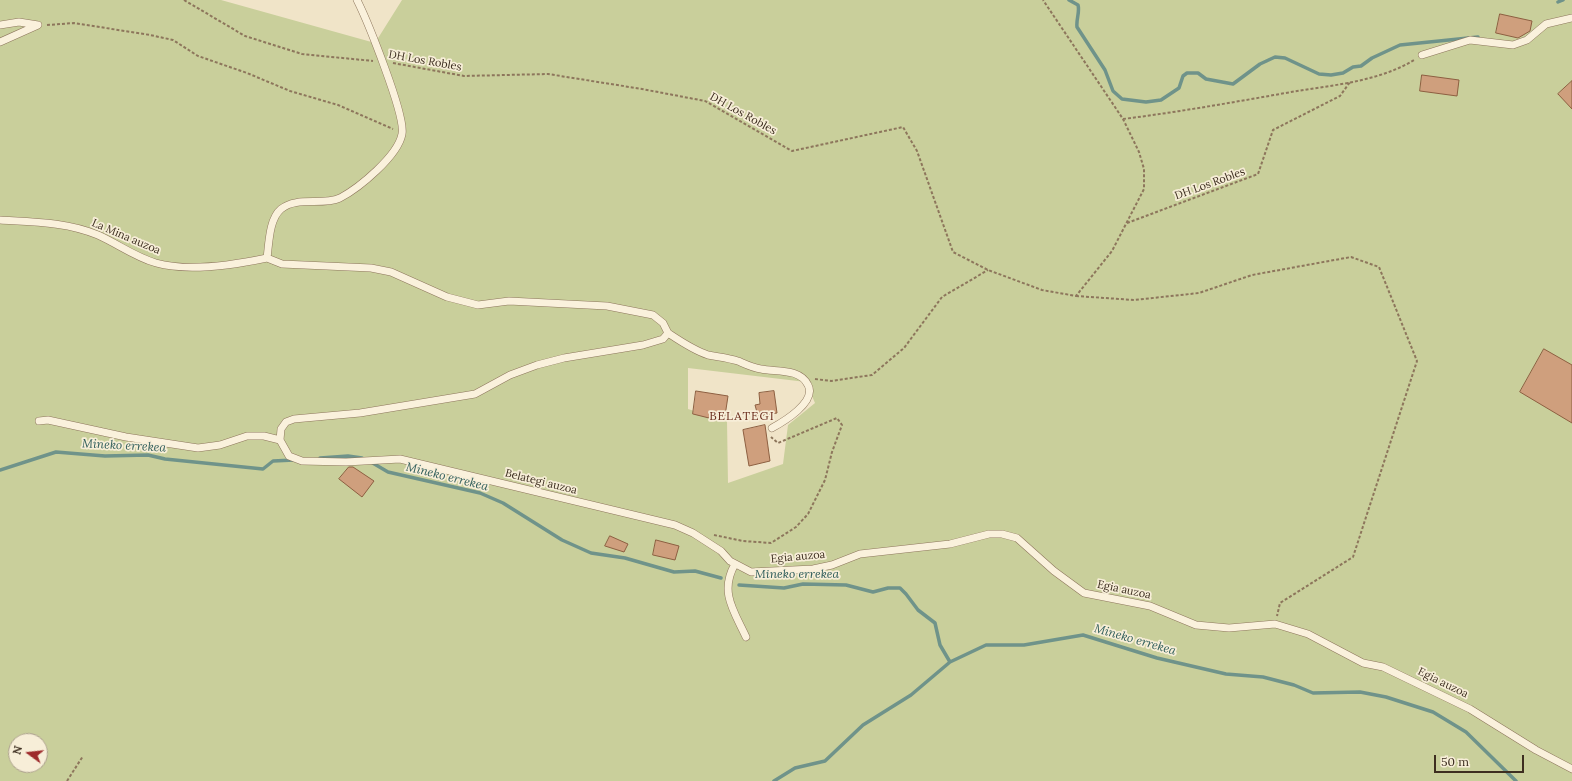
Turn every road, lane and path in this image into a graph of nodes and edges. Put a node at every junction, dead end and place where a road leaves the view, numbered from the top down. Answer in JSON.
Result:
{"nodes":[{"id":1,"x":184,"y":0,"type":"edge"},
{"id":2,"x":357,"y":0,"type":"edge"},
{"id":3,"x":1043,"y":0,"type":"edge"},
{"id":4,"x":1572,"y":18,"type":"edge"},
{"id":5,"x":0,"y":25,"type":"edge"},
{"id":6,"x":38,"y":25,"type":"junction"},
{"id":7,"x":0,"y":42,"type":"edge"},
{"id":8,"x":1422,"y":55,"type":"joint"},
{"id":9,"x":381,"y":61,"type":"junction"},
{"id":10,"x":1350,"y":82,"type":"junction"},
{"id":11,"x":1123,"y":119,"type":"junction"},
{"id":12,"x":402,"y":134,"type":"junction"},
{"id":13,"x":0,"y":220,"type":"edge"},
{"id":14,"x":1126,"y":224,"type":"junction"},
{"id":15,"x":267,"y":258,"type":"junction"},
{"id":16,"x":988,"y":270,"type":"junction"},
{"id":17,"x":1076,"y":296,"type":"junction"},
{"id":18,"x":668,"y":333,"type":"junction"},
{"id":19,"x":802,"y":378,"type":"junction"},
{"id":20,"x":39,"y":421,"type":"dead end"},
{"id":21,"x":772,"y":428,"type":"joint"},
{"id":22,"x":280,"y":440,"type":"junction"},
{"id":23,"x":693,"y":533,"type":"joint"},
{"id":24,"x":713,"y":535,"type":"dead end"},
{"id":25,"x":736,"y":564,"type":"junction"},
{"id":26,"x":1275,"y":624,"type":"junction"},
{"id":27,"x":746,"y":637,"type":"dead end"},
{"id":28,"x":83,"y":756,"type":"dead end"},
{"id":29,"x":1572,"y":769,"type":"edge"},
{"id":30,"x":67,"y":781,"type":"edge"}],
"edges":[{"from":1,"to":9,"type":"path","name":"DH Los Robles"},
{"from":2,"to":9,"type":"lane"},
{"from":3,"to":11,"type":"path"},
{"from":4,"to":8,"type":"lane"},
{"from":5,"to":6,"type":"lane"},
{"from":6,"to":7,"type":"lane"},
{"from":6,"to":12,"type":"path"},
{"from":8,"to":10,"type":"path"},
{"from":9,"to":12,"type":"lane"},
{"from":9,"to":16,"type":"path","name":"DH Los Robles"},
{"from":10,"to":11,"type":"path"},
{"from":10,"to":14,"type":"path","name":"DH Los Robles"},
{"from":11,"to":14,"type":"path"},
{"from":12,"to":15,"type":"lane"},
{"from":13,"to":15,"type":"lane","name":"La Mina auzoa"},
{"from":14,"to":17,"type":"path"},
{"from":15,"to":18,"type":"lane"},
{"from":16,"to":17,"type":"path","name":"DH Los Robles"},
{"from":16,"to":19,"type":"path"},
{"from":17,"to":26,"type":"path","name":"DH Los Robles"},
{"from":18,"to":19,"type":"lane"},
{"from":18,"to":22,"type":"lane"},
{"from":19,"to":21,"type":"lane"},
{"from":20,"to":22,"type":"lane"},
{"from":21,"to":24,"type":"path"},
{"from":22,"to":23,"type":"lane","name":"Belategi auzoa"},
{"from":23,"to":25,"type":"lane","name":"Egia auzoa"},
{"from":25,"to":26,"type":"lane","name":"Egia auzoa"},
{"from":25,"to":27,"type":"lane"},
{"from":26,"to":29,"type":"lane","name":"Egia auzoa"},
{"from":28,"to":30,"type":"path"}]}
